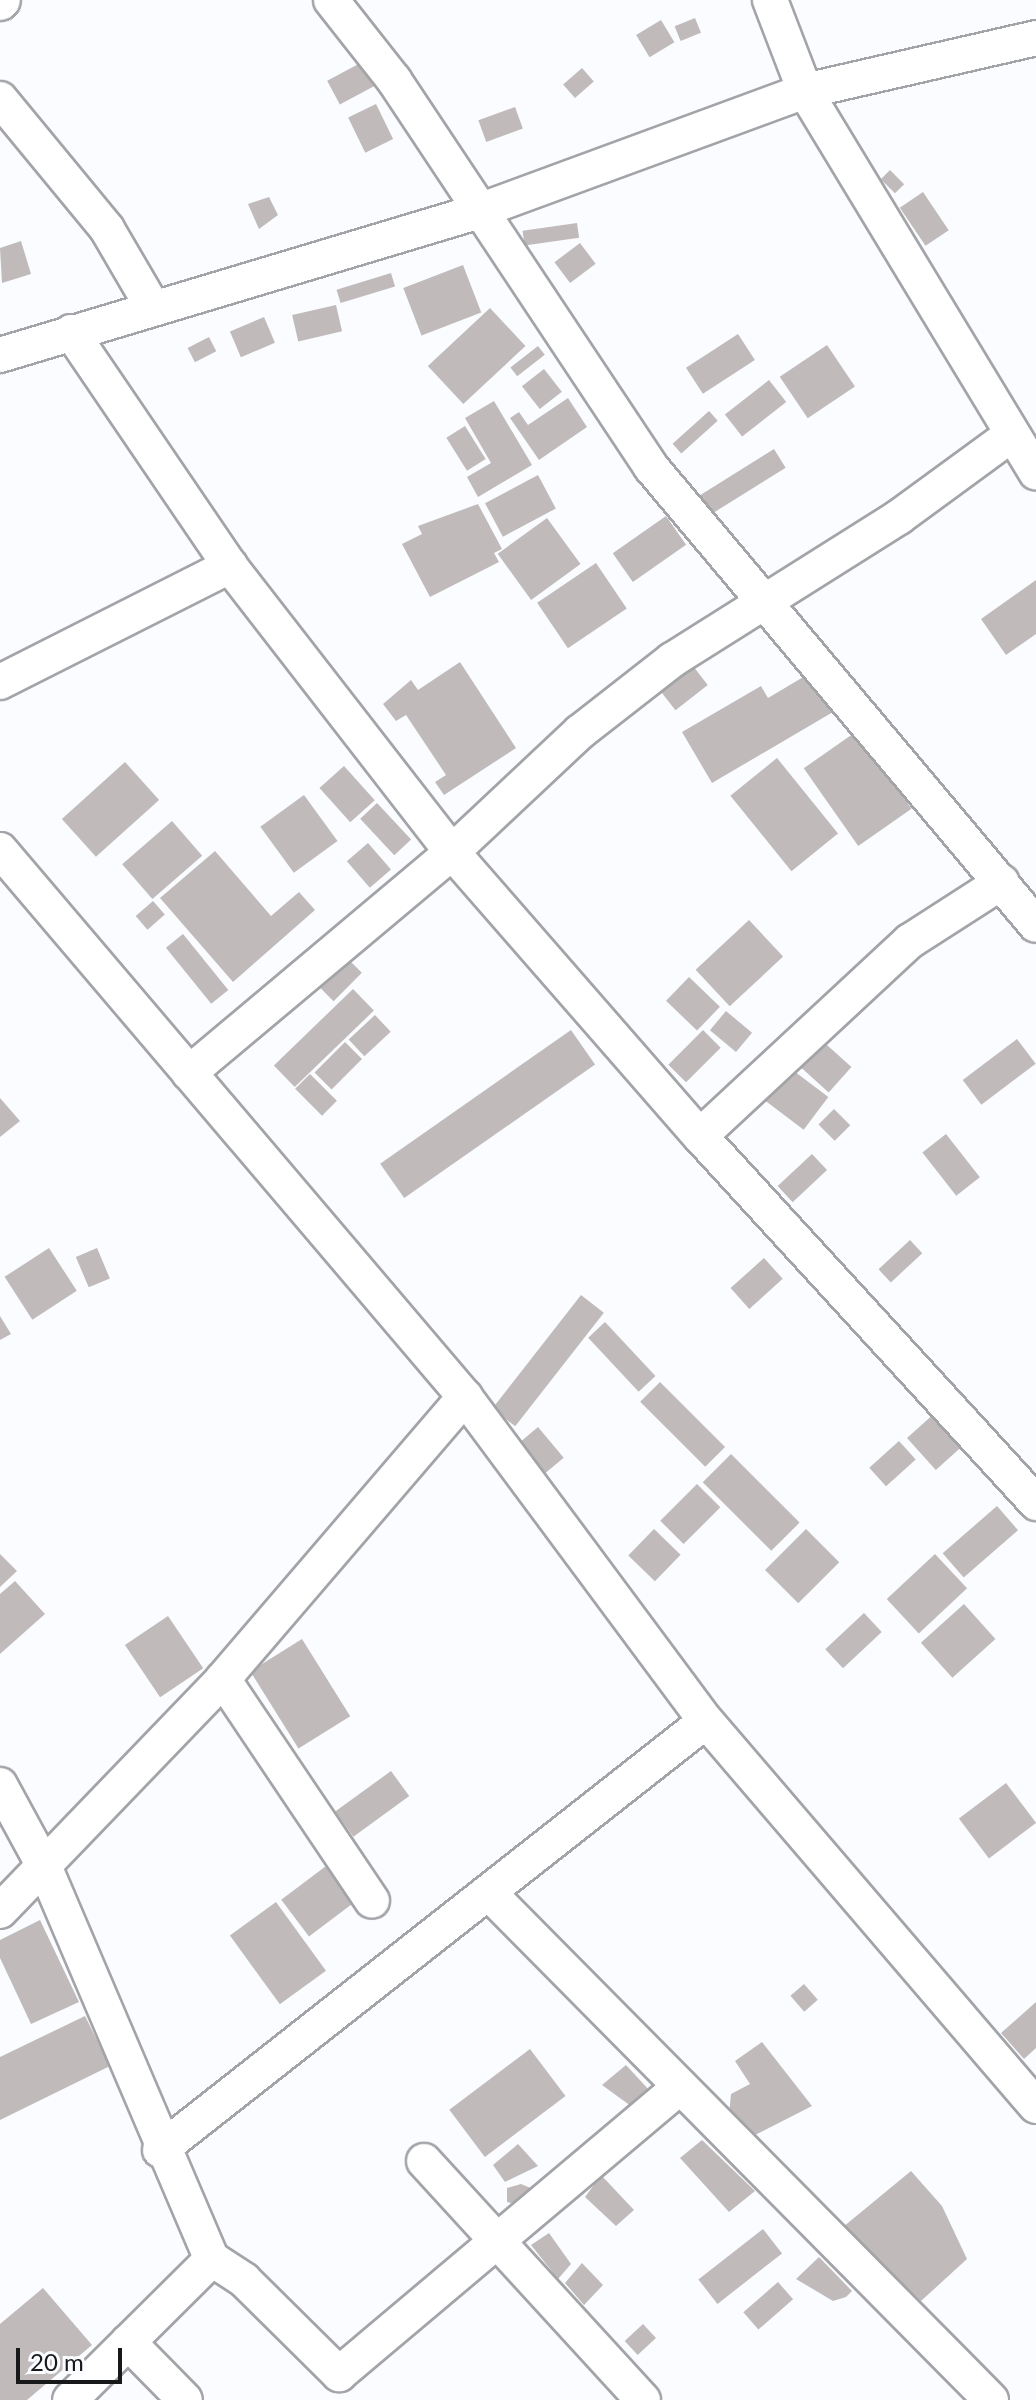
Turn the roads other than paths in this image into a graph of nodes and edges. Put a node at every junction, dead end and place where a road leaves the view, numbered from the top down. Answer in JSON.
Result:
{"nodes":[{"id":1,"x":331,"y":0,"type":"edge"},
{"id":2,"x":770,"y":0,"type":"edge"},
{"id":3,"x":1036,"y":38,"type":"edge"},
{"id":4,"x":805,"y":91,"type":"junction"},
{"id":5,"x":0,"y":99,"type":"edge"},
{"id":6,"x":476,"y":212,"type":"junction"},
{"id":7,"x":152,"y":306,"type":"junction"},
{"id":8,"x":71,"y":332,"type":"junction"},
{"id":9,"x":0,"y":355,"type":"edge"},
{"id":10,"x":1011,"y":435,"type":"junction"},
{"id":11,"x":1036,"y":473,"type":"edge"},
{"id":12,"x":230,"y":566,"type":"junction"},
{"id":13,"x":763,"y":607,"type":"junction"},
{"id":14,"x":0,"y":682,"type":"edge"},
{"id":15,"x":0,"y":850,"type":"edge"},
{"id":16,"x":452,"y":852,"type":"junction"},
{"id":17,"x":1002,"y":882,"type":"junction"},
{"id":18,"x":1036,"y":925,"type":"edge"},
{"id":19,"x":189,"y":1073,"type":"junction"},
{"id":20,"x":700,"y":1136,"type":"junction"},
{"id":21,"x":465,"y":1397,"type":"junction"},
{"id":22,"x":1036,"y":1503,"type":"edge"},
{"id":23,"x":223,"y":1679,"type":"junction"},
{"id":24,"x":706,"y":1721,"type":"junction"},
{"id":25,"x":0,"y":1785,"type":"edge"},
{"id":26,"x":44,"y":1866,"type":"junction"},
{"id":27,"x":490,"y":1894,"type":"junction"},
{"id":28,"x":372,"y":1901,"type":"dead end"},
{"id":29,"x":0,"y":1911,"type":"edge"},
{"id":30,"x":680,"y":2087,"type":"junction"},
{"id":31,"x":1036,"y":2106,"type":"edge"},
{"id":32,"x":160,"y":2150,"type":"junction"},
{"id":33,"x":424,"y":2161,"type":"dead end"},
{"id":34,"x":499,"y":2243,"type":"junction"},
{"id":35,"x":212,"y":2259,"type":"junction"},
{"id":36,"x":128,"y":2342,"type":"junction"},
{"id":37,"x":70,"y":2400,"type":"edge"},
{"id":38,"x":185,"y":2400,"type":"edge"},
{"id":39,"x":643,"y":2400,"type":"edge"},
{"id":40,"x":991,"y":2400,"type":"edge"}],
"edges":[{"from":1,"to":6,"type":"street"},
{"from":2,"to":4,"type":"street"},
{"from":3,"to":4,"type":"street"},
{"from":4,"to":6,"type":"street"},
{"from":4,"to":10,"type":"street"},
{"from":5,"to":7,"type":"street"},
{"from":6,"to":7,"type":"street"},
{"from":6,"to":13,"type":"street"},
{"from":7,"to":8,"type":"street"},
{"from":8,"to":9,"type":"street"},
{"from":8,"to":12,"type":"street"},
{"from":10,"to":11,"type":"street"},
{"from":10,"to":13,"type":"street"},
{"from":12,"to":14,"type":"street"},
{"from":12,"to":16,"type":"street"},
{"from":13,"to":16,"type":"street"},
{"from":13,"to":17,"type":"street"},
{"from":15,"to":19,"type":"street"},
{"from":16,"to":19,"type":"street"},
{"from":16,"to":20,"type":"street"},
{"from":17,"to":18,"type":"street"},
{"from":17,"to":20,"type":"street"},
{"from":19,"to":21,"type":"street"},
{"from":20,"to":22,"type":"street"},
{"from":21,"to":23,"type":"street"},
{"from":21,"to":24,"type":"street"},
{"from":23,"to":26,"type":"street"},
{"from":23,"to":28,"type":"street"},
{"from":24,"to":27,"type":"street"},
{"from":24,"to":31,"type":"street"},
{"from":25,"to":26,"type":"street"},
{"from":26,"to":29,"type":"street"},
{"from":26,"to":32,"type":"street"},
{"from":27,"to":30,"type":"street"},
{"from":27,"to":32,"type":"street"},
{"from":30,"to":34,"type":"street"},
{"from":30,"to":40,"type":"street"},
{"from":32,"to":35,"type":"street"},
{"from":33,"to":34,"type":"street"},
{"from":34,"to":35,"type":"street"},
{"from":34,"to":39,"type":"street"},
{"from":35,"to":36,"type":"street"},
{"from":36,"to":37,"type":"street"},
{"from":36,"to":38,"type":"street"}]}
